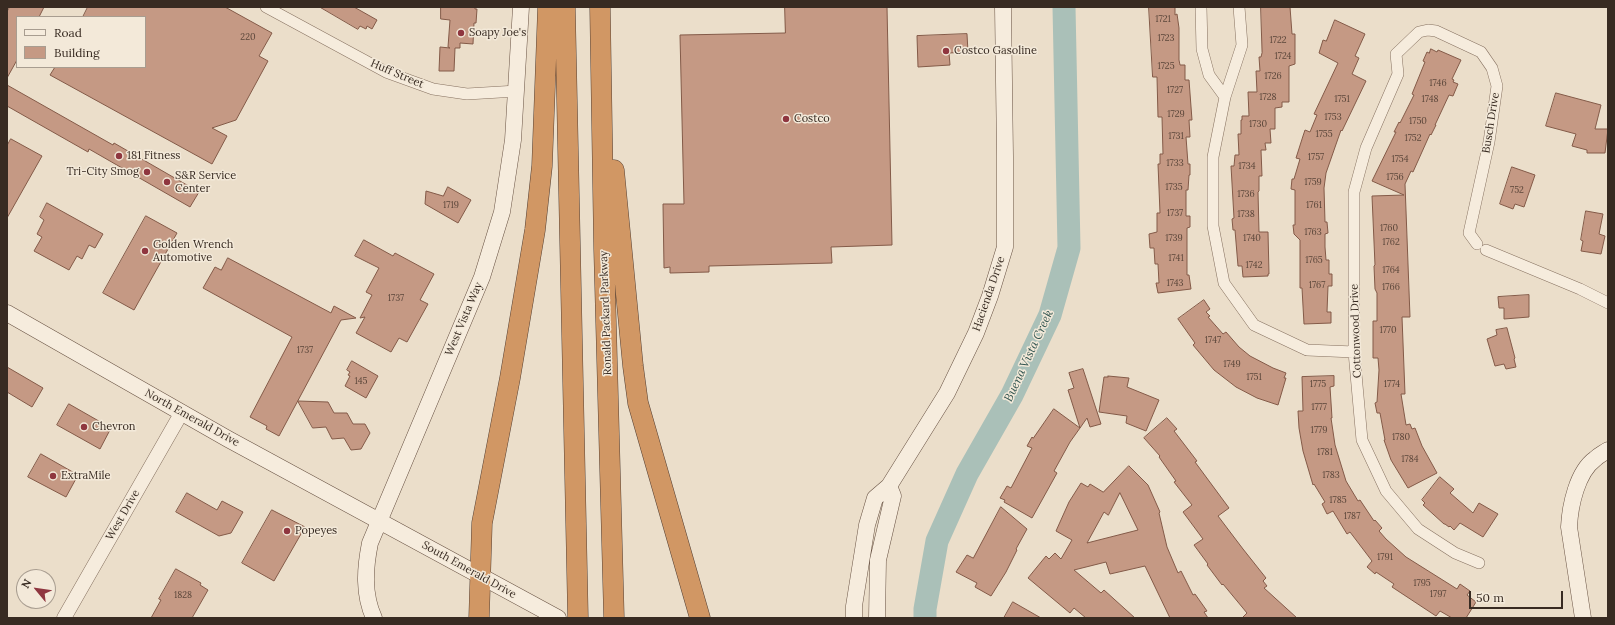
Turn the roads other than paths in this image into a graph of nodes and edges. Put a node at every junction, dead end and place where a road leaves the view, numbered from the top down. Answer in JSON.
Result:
{"nodes":[{"id":1,"x":266,"y":7,"type":"edge"},
{"id":2,"x":520,"y":7,"type":"edge"},
{"id":3,"x":548,"y":7,"type":"edge"},
{"id":4,"x":565,"y":7,"type":"edge"},
{"id":5,"x":600,"y":7,"type":"edge"},
{"id":6,"x":1003,"y":7,"type":"edge"},
{"id":7,"x":1201,"y":7,"type":"edge"},
{"id":8,"x":1239,"y":7,"type":"edge"},
{"id":9,"x":600,"y":27,"type":"junction"},
{"id":10,"x":1396,"y":54,"type":"joint"},
{"id":11,"x":517,"y":91,"type":"junction"},
{"id":12,"x":1225,"y":98,"type":"junction"},
{"id":13,"x":1608,"y":303,"type":"edge"},
{"id":14,"x":7,"y":313,"type":"edge"},
{"id":15,"x":1354,"y":352,"type":"junction"},
{"id":16,"x":182,"y":412,"type":"junction"},
{"id":17,"x":1608,"y":450,"type":"edge"},
{"id":18,"x":889,"y":486,"type":"junction"},
{"id":19,"x":380,"y":520,"type":"junction"},
{"id":20,"x":1479,"y":563,"type":"dead end"},
{"id":21,"x":480,"y":576,"type":"junction"},
{"id":22,"x":554,"y":616,"type":"edge"},
{"id":23,"x":64,"y":618,"type":"edge"},
{"id":24,"x":374,"y":618,"type":"edge"},
{"id":25,"x":479,"y":618,"type":"edge"},
{"id":26,"x":578,"y":618,"type":"edge"},
{"id":27,"x":614,"y":618,"type":"edge"},
{"id":28,"x":700,"y":618,"type":"edge"},
{"id":29,"x":854,"y":618,"type":"edge"},
{"id":30,"x":877,"y":618,"type":"edge"},
{"id":31,"x":1583,"y":618,"type":"edge"}],
"edges":[{"from":1,"to":11,"type":"street","name":"Huff Street"},
{"from":2,"to":11,"type":"main road","name":"West Vista Way"},
{"from":3,"to":21,"type":"highway"},
{"from":4,"to":26,"type":"highway"},
{"from":5,"to":9,"type":"highway","name":"Ronald Packard Parkway"},
{"from":6,"to":18,"type":"main road","name":"Hacienda Drive"},
{"from":7,"to":12,"type":"street"},
{"from":8,"to":12,"type":"street"},
{"from":9,"to":27,"type":"highway","name":"Ronald Packard Parkway"},
{"from":9,"to":28,"type":"highway"},
{"from":10,"to":13,"type":"street","name":"Busch Drive"},
{"from":10,"to":15,"type":"street","name":"Cottonwood Drive"},
{"from":11,"to":19,"type":"main road","name":"West Vista Way"},
{"from":12,"to":15,"type":"street"},
{"from":14,"to":16,"type":"main road","name":"North Emerald Drive"},
{"from":15,"to":20,"type":"street","name":"Cottonwood Drive"},
{"from":16,"to":19,"type":"main road","name":"North Emerald Drive"},
{"from":16,"to":23,"type":"street","name":"West Drive"},
{"from":17,"to":31,"type":"main road"},
{"from":18,"to":29,"type":"main road","name":"Hacienda Drive"},
{"from":18,"to":30,"type":"main road"},
{"from":19,"to":21,"type":"main road","name":"South Emerald Drive"},
{"from":19,"to":24,"type":"main road","name":"West Vista Way"},
{"from":21,"to":22,"type":"main road","name":"South Emerald Drive"},
{"from":21,"to":25,"type":"highway"}]}
